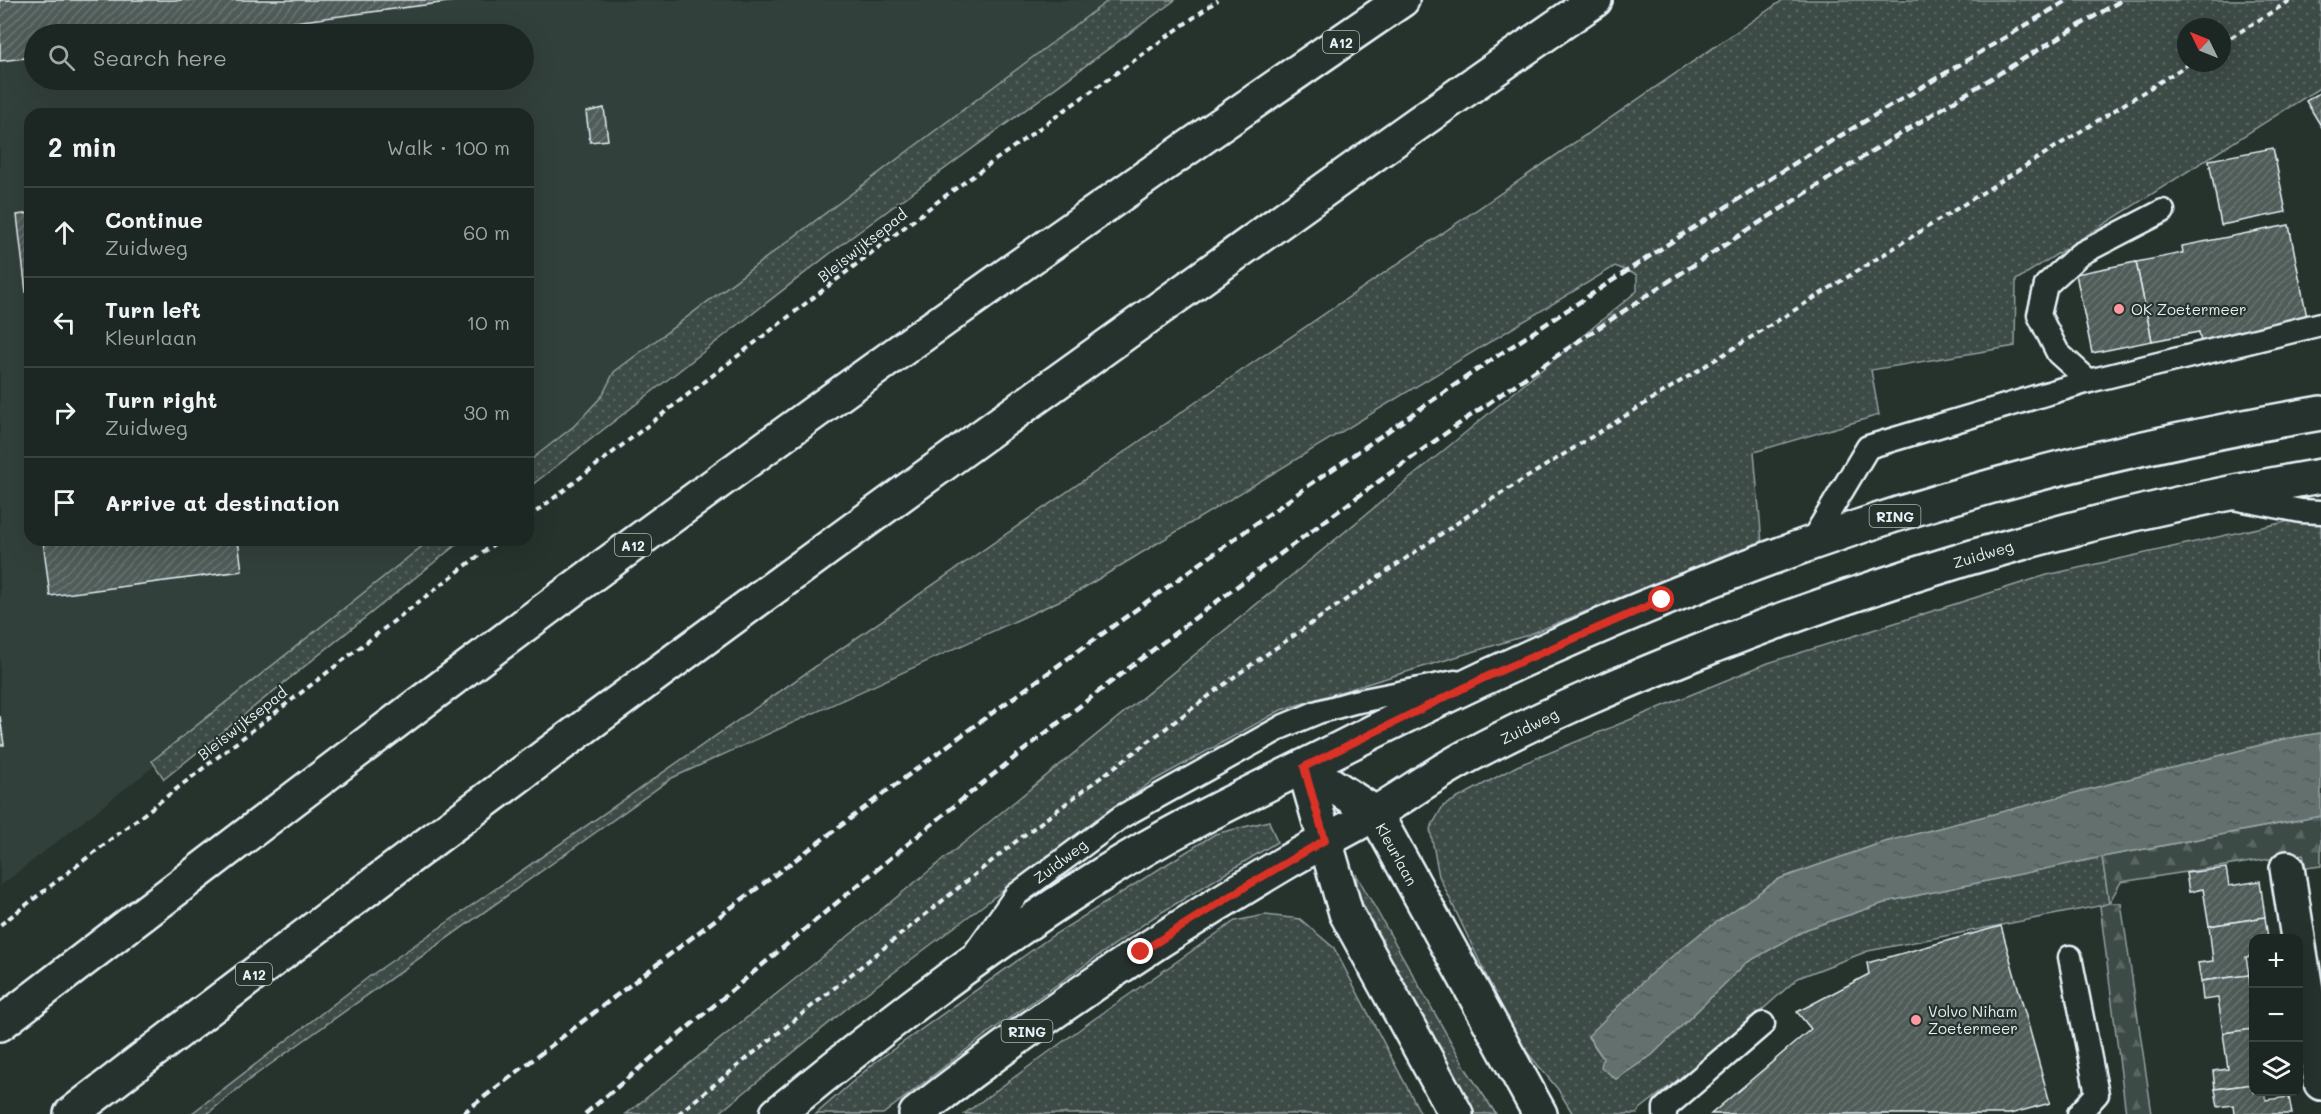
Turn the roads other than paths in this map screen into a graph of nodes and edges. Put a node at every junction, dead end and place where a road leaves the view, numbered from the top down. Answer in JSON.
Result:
{"nodes":[{"id":1,"x":1402,"y":0,"type":"edge"},
{"id":2,"x":1595,"y":0,"type":"edge"},
{"id":3,"x":2163,"y":211,"type":"dead end"},
{"id":4,"x":2321,"y":324,"type":"edge"},
{"id":5,"x":2089,"y":381,"type":"junction"},
{"id":6,"x":2321,"y":412,"type":"edge"},
{"id":7,"x":2321,"y":476,"type":"edge"},
{"id":8,"x":2216,"y":495,"type":"junction"},
{"id":9,"x":2321,"y":512,"type":"edge"},
{"id":10,"x":1810,"y":544,"type":"junction"},
{"id":11,"x":1486,"y":677,"type":"junction"},
{"id":12,"x":1304,"y":767,"type":"junction"},
{"id":13,"x":1375,"y":813,"type":"junction"},
{"id":14,"x":1325,"y":840,"type":"junction"},
{"id":15,"x":2287,"y":868,"type":"dead end"},
{"id":16,"x":2297,"y":934,"type":"edge"},
{"id":17,"x":2070,"y":957,"type":"dead end"},
{"id":18,"x":964,"y":969,"type":"junction"},
{"id":19,"x":2303,"y":970,"type":"edge"},
{"id":20,"x":0,"y":1024,"type":"edge"},
{"id":21,"x":1763,"y":1024,"type":"dead end"},
{"id":22,"x":2321,"y":1083,"type":"edge"},
{"id":23,"x":71,"y":1114,"type":"edge"},
{"id":24,"x":777,"y":1114,"type":"edge"},
{"id":25,"x":916,"y":1114,"type":"edge"},
{"id":26,"x":1456,"y":1114,"type":"edge"},
{"id":27,"x":1540,"y":1114,"type":"edge"},
{"id":28,"x":1665,"y":1114,"type":"edge"},
{"id":29,"x":2079,"y":1114,"type":"edge"}],
"edges":[{"from":1,"to":20,"type":"main road","number":"A12"},
{"from":2,"to":23,"type":"main road","number":"A12"},
{"from":3,"to":5,"type":"lane"},
{"from":4,"to":5,"type":"lane"},
{"from":5,"to":10,"type":"lane"},
{"from":6,"to":10,"type":"main road","name":"Zuidweg","number":"RING"},
{"from":7,"to":8,"type":"main road","name":"Zuidweg","number":"RING"},
{"from":8,"to":9,"type":"lane","name":"Zuidweg"},
{"from":8,"to":13,"type":"main road","name":"Zuidweg","number":"RING"},
{"from":10,"to":11,"type":"main road","name":"Zuidweg","number":"RING"},
{"from":11,"to":12,"type":"main road","name":"Zuidweg","number":"RING"},
{"from":11,"to":18,"type":"lane","name":"Zuidweg"},
{"from":12,"to":13,"type":"main road","name":"Kleurlaan"},
{"from":12,"to":14,"type":"main road"},
{"from":12,"to":18,"type":"main road","name":"Zuidweg","number":"RING"},
{"from":13,"to":14,"type":"main road","name":"Zuidweg","number":"RING"},
{"from":13,"to":27,"type":"main road","name":"Kleurlaan"},
{"from":14,"to":25,"type":"main road","name":"Zuidweg","number":"RING"},
{"from":14,"to":26,"type":"main road"},
{"from":15,"to":16,"type":"main road"},
{"from":17,"to":29,"type":"lane"},
{"from":18,"to":24,"type":"main road","name":"Zuidweg","number":"RING"},
{"from":19,"to":22,"type":"main road"},
{"from":21,"to":28,"type":"lane"}]}
